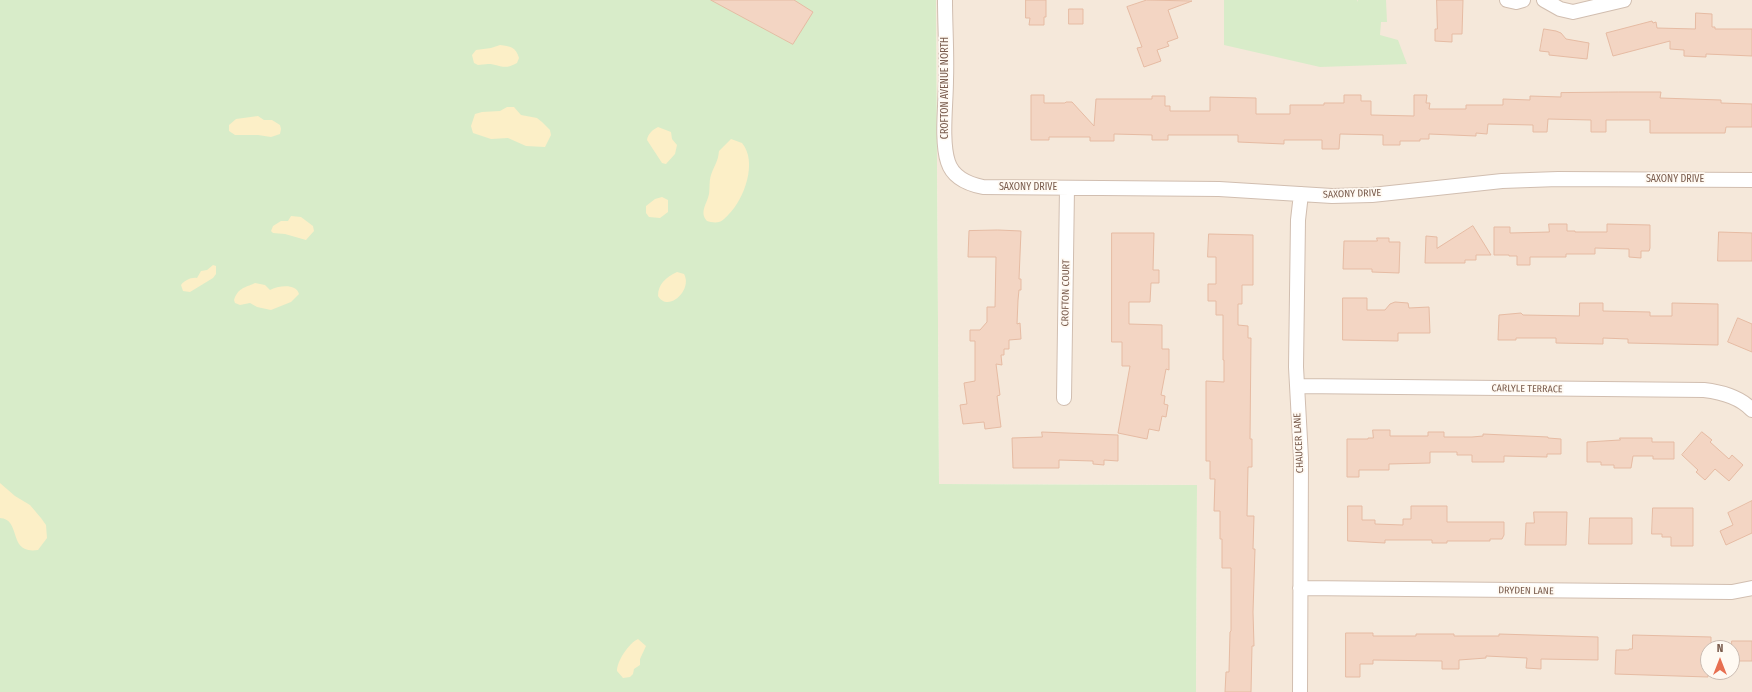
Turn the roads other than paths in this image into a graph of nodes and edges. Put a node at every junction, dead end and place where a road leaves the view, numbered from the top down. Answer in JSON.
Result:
{"nodes":[{"id":1,"x":945,"y":0,"type":"edge"},
{"id":2,"x":1507,"y":0,"type":"edge"},
{"id":3,"x":1523,"y":0,"type":"edge"},
{"id":4,"x":1544,"y":0,"type":"edge"},
{"id":5,"x":1624,"y":0,"type":"edge"},
{"id":6,"x":955,"y":173,"type":"joint"},
{"id":7,"x":1752,"y":180,"type":"edge"},
{"id":8,"x":1067,"y":188,"type":"junction"},
{"id":9,"x":1301,"y":194,"type":"junction"},
{"id":10,"x":1296,"y":386,"type":"junction"},
{"id":11,"x":1064,"y":398,"type":"dead end"},
{"id":12,"x":1752,"y":410,"type":"edge"},
{"id":13,"x":1300,"y":588,"type":"junction"},
{"id":14,"x":1752,"y":588,"type":"edge"},
{"id":15,"x":1300,"y":692,"type":"edge"}],
"edges":[{"from":1,"to":6,"type":"street","name":"CROFTON AVENUE NORTH"},
{"from":2,"to":3,"type":"street"},
{"from":4,"to":5,"type":"street"},
{"from":6,"to":8,"type":"street","name":"SAXONY DRIVE"},
{"from":7,"to":9,"type":"street","name":"SAXONY DRIVE"},
{"from":8,"to":9,"type":"street","name":"SAXONY DRIVE"},
{"from":8,"to":11,"type":"street","name":"CROFTON COURT"},
{"from":9,"to":10,"type":"street","name":"CHAUCER LANE"},
{"from":10,"to":12,"type":"street","name":"CARLYLE TERRACE"},
{"from":10,"to":13,"type":"street","name":"CHAUCER LANE"},
{"from":13,"to":14,"type":"street","name":"DRYDEN LANE"},
{"from":13,"to":15,"type":"street","name":"CHAUCER LANE"}]}
